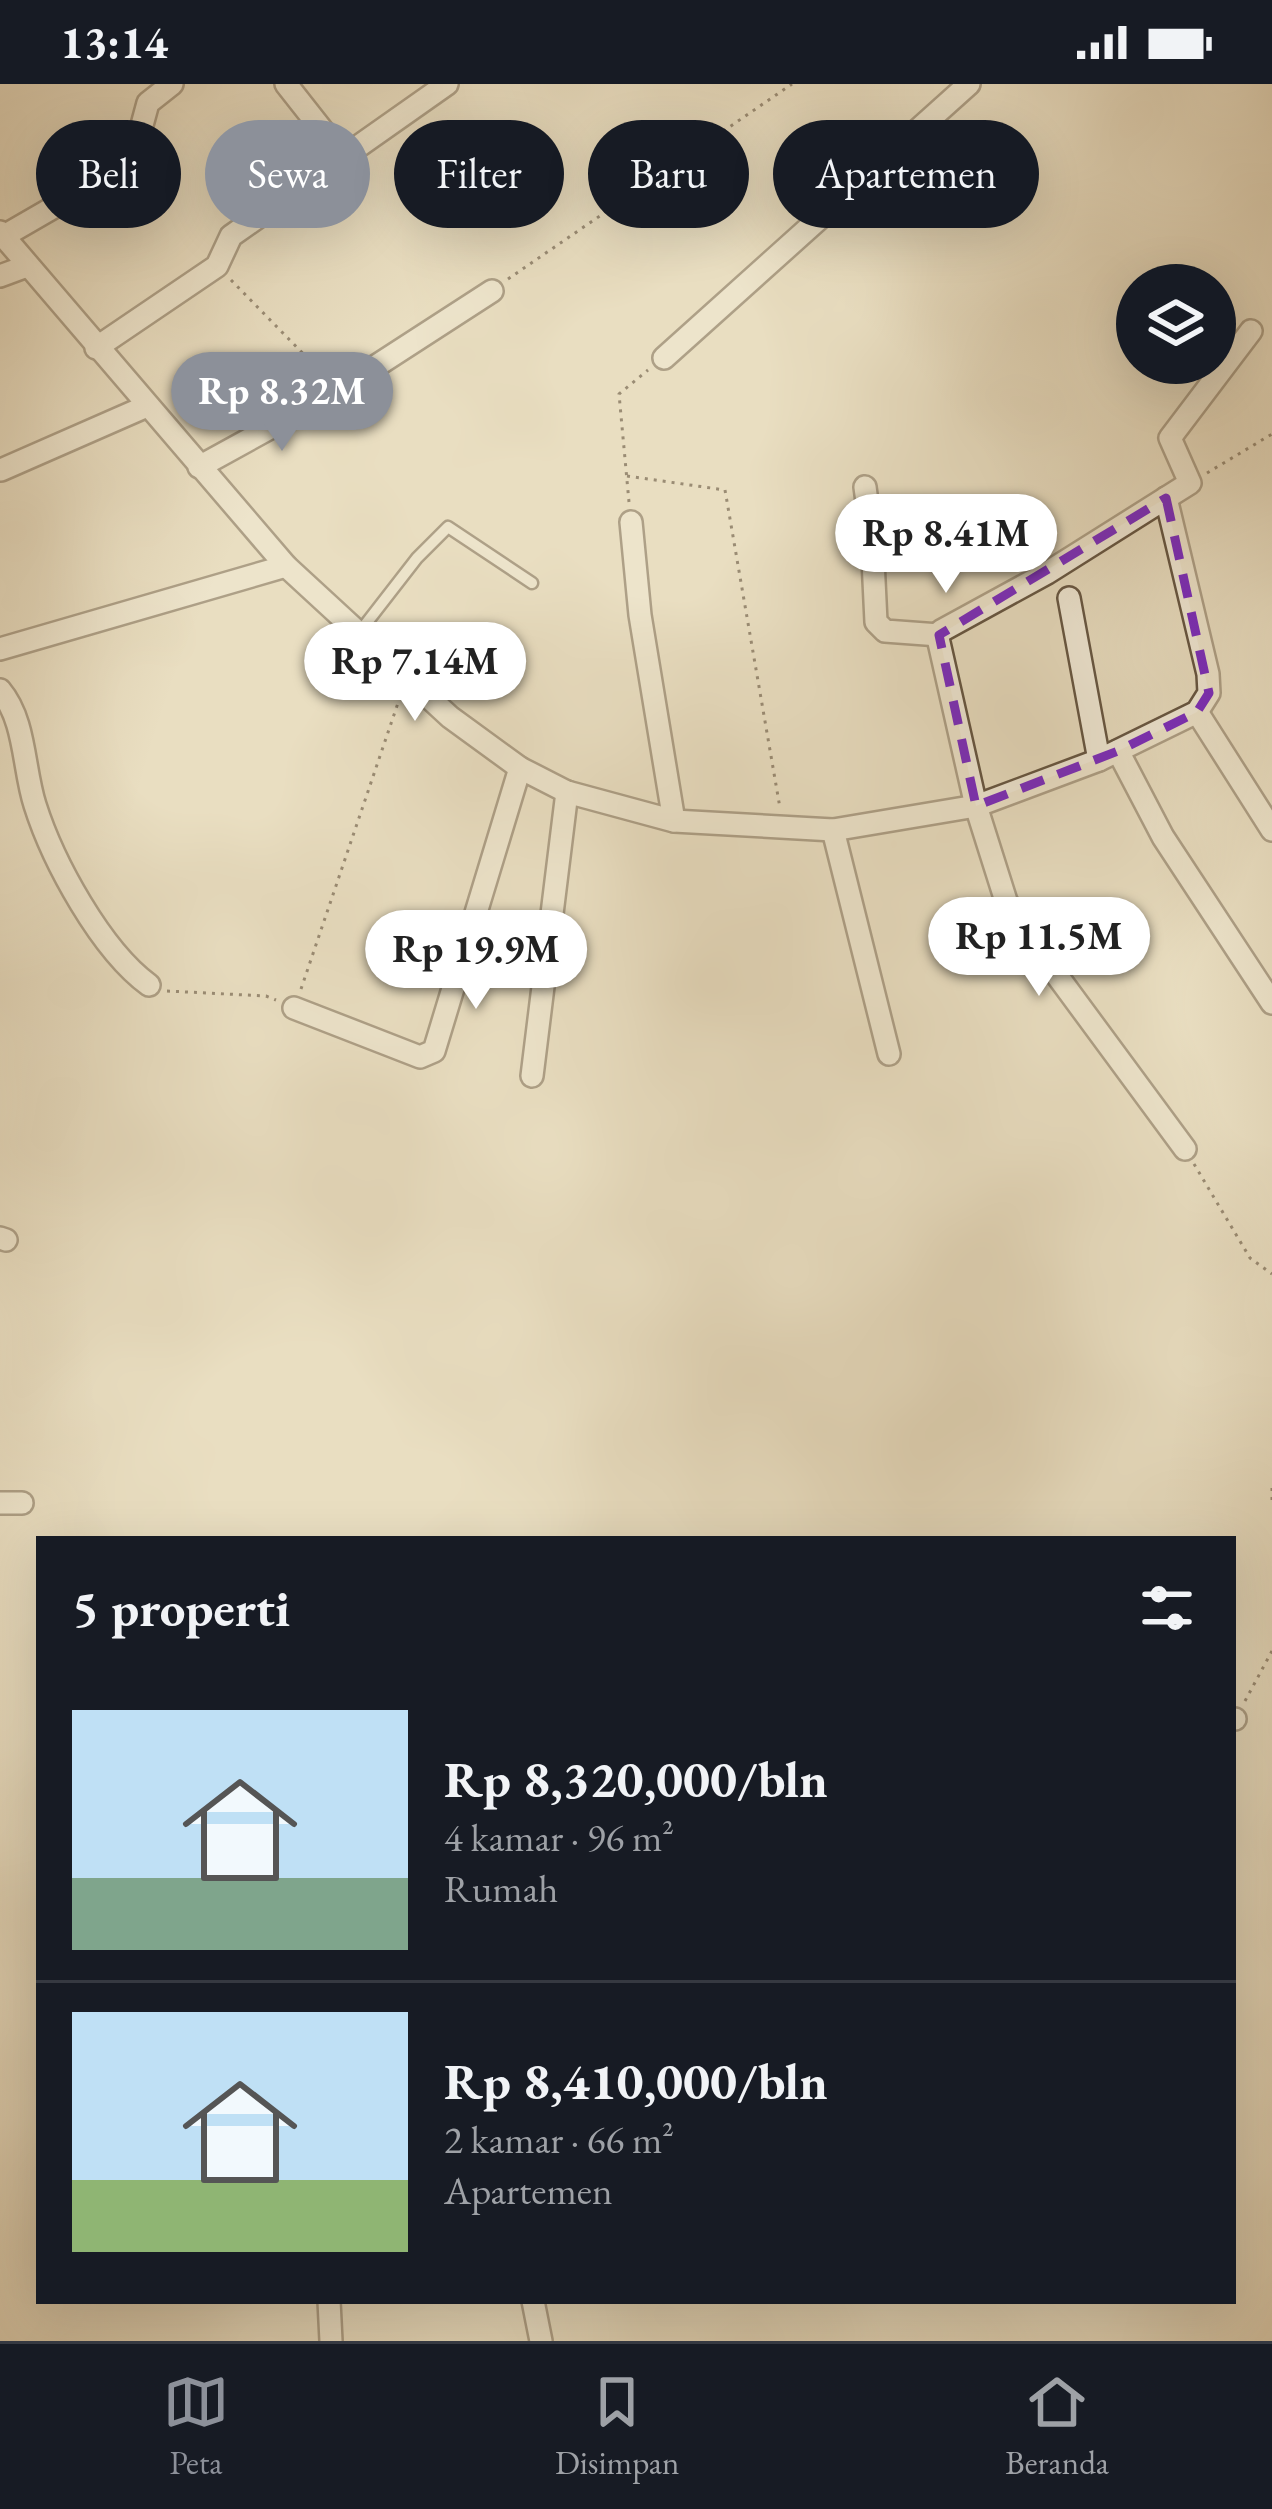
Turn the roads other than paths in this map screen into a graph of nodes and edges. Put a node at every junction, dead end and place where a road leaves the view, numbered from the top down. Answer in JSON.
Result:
{"nodes":[{"id":1,"x":172,"y":84,"type":"edge"},
{"id":2,"x":286,"y":84,"type":"edge"},
{"id":3,"x":447,"y":84,"type":"edge"},
{"id":4,"x":970,"y":84,"type":"edge"},
{"id":5,"x":314,"y":120,"type":"edge"},
{"id":6,"x":370,"y":141,"type":"edge"},
{"id":7,"x":243,"y":228,"type":"edge"},
{"id":8,"x":2,"y":234,"type":"edge"},
{"id":9,"x":27,"y":266,"type":"junction"},
{"id":10,"x":0,"y":276,"type":"edge"},
{"id":11,"x":492,"y":291,"type":"road end"},
{"id":12,"x":1251,"y":331,"type":"dead end"},
{"id":13,"x":96,"y":348,"type":"junction"},
{"id":14,"x":664,"y":358,"type":"road end"},
{"id":15,"x":147,"y":406,"type":"junction"},
{"id":16,"x":199,"y":467,"type":"junction"},
{"id":17,"x":1,"y":470,"type":"edge"},
{"id":18,"x":865,"y":488,"type":"dead end"},
{"id":19,"x":1166,"y":498,"type":"junction"},
{"id":20,"x":631,"y":522,"type":"road end"},
{"id":21,"x":286,"y":566,"type":"junction"},
{"id":22,"x":532,"y":584,"type":"dead end"},
{"id":23,"x":1069,"y":598,"type":"dead end"},
{"id":24,"x":358,"y":634,"type":"junction"},
{"id":25,"x":938,"y":635,"type":"junction"},
{"id":26,"x":0,"y":649,"type":"edge"},
{"id":27,"x":0,"y":690,"type":"edge"},
{"id":28,"x":1197,"y":712,"type":"junction"},
{"id":29,"x":1109,"y":756,"type":"junction"},
{"id":30,"x":520,"y":768,"type":"junction"},
{"id":31,"x":567,"y":792,"type":"junction"},
{"id":32,"x":976,"y":806,"type":"junction"},
{"id":33,"x":674,"y":821,"type":"junction"},
{"id":34,"x":832,"y":830,"type":"junction"},
{"id":35,"x":1272,"y":830,"type":"edge"},
{"id":36,"x":149,"y":985,"type":"road end"},
{"id":37,"x":1272,"y":1003,"type":"edge"},
{"id":38,"x":294,"y":1008,"type":"road end"},
{"id":39,"x":889,"y":1054,"type":"dead end"},
{"id":40,"x":532,"y":1076,"type":"dead end"},
{"id":41,"x":1185,"y":1149,"type":"road end"},
{"id":42,"x":328,"y":2304,"type":"edge"},
{"id":43,"x":534,"y":2304,"type":"edge"},
{"id":44,"x":331,"y":2341,"type":"edge"},
{"id":45,"x":541,"y":2341,"type":"edge"}],
"edges":[{"from":1,"to":8,"type":"street"},
{"from":2,"to":5,"type":"street"},
{"from":3,"to":6,"type":"street"},
{"from":4,"to":14,"type":"street"},
{"from":7,"to":13,"type":"street"},
{"from":8,"to":9,"type":"street"},
{"from":9,"to":10,"type":"street"},
{"from":9,"to":13,"type":"street"},
{"from":11,"to":16,"type":"street"},
{"from":12,"to":19,"type":"street"},
{"from":13,"to":15,"type":"street"},
{"from":15,"to":16,"type":"street"},
{"from":15,"to":17,"type":"street"},
{"from":16,"to":21,"type":"street"},
{"from":18,"to":25,"type":"street"},
{"from":19,"to":25,"type":"street"},
{"from":19,"to":28,"type":"street"},
{"from":20,"to":33,"type":"street"},
{"from":21,"to":24,"type":"street"},
{"from":21,"to":26,"type":"street"},
{"from":22,"to":24,"type":"lane"},
{"from":23,"to":29,"type":"street"},
{"from":24,"to":30,"type":"street"},
{"from":25,"to":32,"type":"street"},
{"from":27,"to":36,"type":"street"},
{"from":28,"to":29,"type":"street"},
{"from":28,"to":35,"type":"street"},
{"from":29,"to":32,"type":"street"},
{"from":29,"to":37,"type":"street"},
{"from":30,"to":31,"type":"street"},
{"from":30,"to":38,"type":"street"},
{"from":31,"to":33,"type":"street"},
{"from":31,"to":40,"type":"street"},
{"from":32,"to":34,"type":"street"},
{"from":32,"to":41,"type":"street"},
{"from":33,"to":34,"type":"street"},
{"from":34,"to":39,"type":"street"},
{"from":42,"to":44,"type":"street"},
{"from":43,"to":45,"type":"street"}]}
